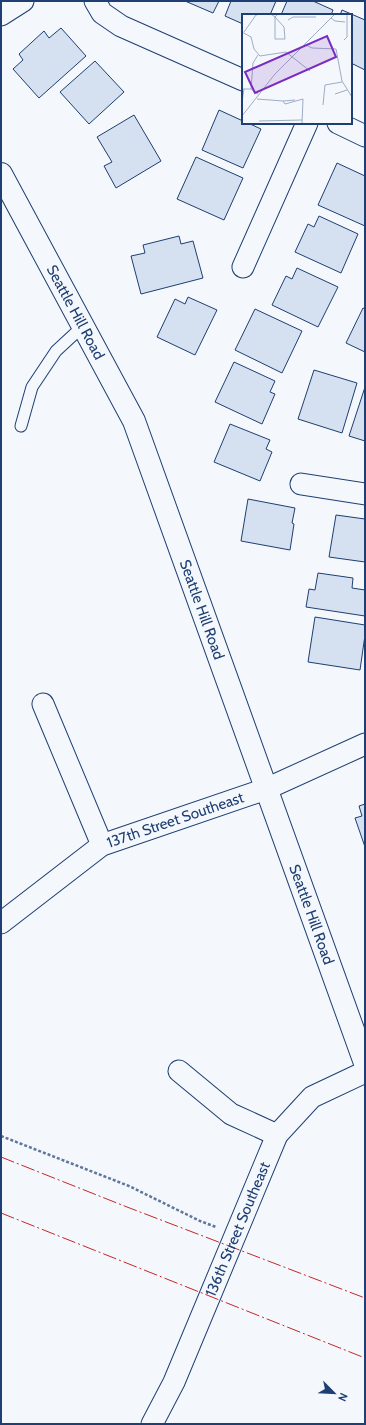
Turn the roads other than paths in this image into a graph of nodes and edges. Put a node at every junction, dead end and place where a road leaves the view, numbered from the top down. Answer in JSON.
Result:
{"nodes":[{"id":1,"x":24,"y":1,"type":"edge"},
{"id":2,"x":95,"y":1,"type":"edge"},
{"id":3,"x":1,"y":15,"type":"edge"},
{"id":4,"x":242,"y":80,"type":"edge"},
{"id":5,"x":307,"y":124,"type":"edge"},
{"id":6,"x":340,"y":124,"type":"edge"},
{"id":7,"x":365,"y":136,"type":"edge"},
{"id":8,"x":1,"y":174,"type":"edge"},
{"id":9,"x":243,"y":267,"type":"dead end"},
{"id":10,"x":83,"y":326,"type":"junction"},
{"id":11,"x":21,"y":426,"type":"dead end"},
{"id":12,"x":301,"y":484,"type":"dead end"},
{"id":13,"x":365,"y":494,"type":"edge"},
{"id":14,"x":43,"y":704,"type":"dead end"},
{"id":15,"x":365,"y":744,"type":"edge"},
{"id":16,"x":266,"y":789,"type":"junction"},
{"id":17,"x":102,"y":845,"type":"junction"},
{"id":18,"x":1,"y":923,"type":"edge"},
{"id":19,"x":365,"y":1063,"type":"edge"},
{"id":20,"x":179,"y":1071,"type":"dead end"},
{"id":21,"x":365,"y":1072,"type":"edge"},
{"id":22,"x":277,"y":1134,"type":"junction"},
{"id":23,"x":152,"y":1424,"type":"edge"}],
"edges":[{"from":1,"to":3,"type":"street"},
{"from":2,"to":4,"type":"street"},
{"from":5,"to":9,"type":"street"},
{"from":6,"to":7,"type":"street"},
{"from":8,"to":10,"type":"main road","name":"Seattle Hill Road"},
{"from":10,"to":11,"type":"lane"},
{"from":10,"to":16,"type":"main road","name":"Seattle Hill Road"},
{"from":12,"to":13,"type":"street"},
{"from":14,"to":17,"type":"street"},
{"from":15,"to":16,"type":"street","name":"137th Street Southeast"},
{"from":16,"to":17,"type":"street","name":"137th Street Southeast"},
{"from":16,"to":19,"type":"main road","name":"Seattle Hill Road"},
{"from":17,"to":18,"type":"street","name":"137th Street Southeast"},
{"from":20,"to":22,"type":"street"},
{"from":21,"to":22,"type":"street","name":"136th Street Southeast"},
{"from":22,"to":23,"type":"street","name":"136th Street Southeast"}]}
